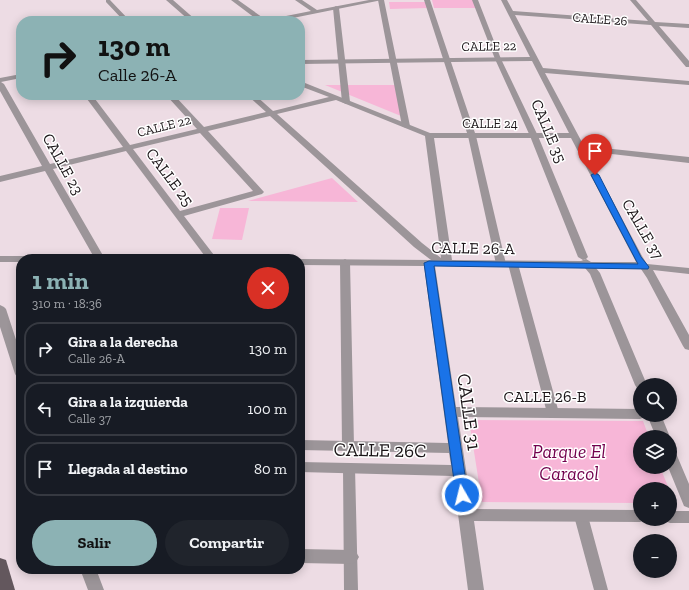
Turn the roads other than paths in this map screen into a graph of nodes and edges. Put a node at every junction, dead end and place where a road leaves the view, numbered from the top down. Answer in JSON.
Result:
{"nodes":[{"id":1,"x":116,"y":0,"type":"edge"},
{"id":2,"x":169,"y":0,"type":"edge"},
{"id":3,"x":234,"y":0,"type":"edge"},
{"id":4,"x":298,"y":0,"type":"edge"},
{"id":5,"x":380,"y":0,"type":"edge"},
{"id":6,"x":427,"y":0,"type":"edge"},
{"id":7,"x":475,"y":0,"type":"edge"},
{"id":8,"x":504,"y":0,"type":"edge"},
{"id":9,"x":633,"y":0,"type":"edge"},
{"id":10,"x":365,"y":1,"type":"edge"},
{"id":11,"x":336,"y":8,"type":"junction"},
{"id":12,"x":316,"y":12,"type":"junction"},
{"id":13,"x":512,"y":13,"type":"junction"},
{"id":14,"x":122,"y":16,"type":"edge"},
{"id":15,"x":188,"y":16,"type":"edge"},
{"id":16,"x":256,"y":16,"type":"edge"},
{"id":17,"x":301,"y":16,"type":"edge"},
{"id":18,"x":654,"y":23,"type":"junction"},
{"id":19,"x":689,"y":26,"type":"edge"},
{"id":20,"x":498,"y":59,"type":"junction"},
{"id":21,"x":534,"y":59,"type":"junction"},
{"id":22,"x":446,"y":60,"type":"junction"},
{"id":23,"x":393,"y":61,"type":"junction"},
{"id":24,"x":305,"y":62,"type":"edge"},
{"id":25,"x":342,"y":62,"type":"junction"},
{"id":26,"x":689,"y":65,"type":"edge"},
{"id":27,"x":540,"y":70,"type":"junction"},
{"id":28,"x":16,"y":77,"type":"edge"},
{"id":29,"x":0,"y":80,"type":"edge"},
{"id":30,"x":689,"y":83,"type":"edge"},
{"id":31,"x":0,"y":84,"type":"edge"},
{"id":32,"x":305,"y":85,"type":"edge"},
{"id":33,"x":335,"y":98,"type":"junction"},
{"id":34,"x":92,"y":100,"type":"edge"},
{"id":35,"x":175,"y":100,"type":"edge"},
{"id":36,"x":258,"y":100,"type":"edge"},
{"id":37,"x":346,"y":102,"type":"junction"},
{"id":38,"x":272,"y":113,"type":"junction"},
{"id":39,"x":406,"y":126,"type":"junction"},
{"id":40,"x":202,"y":130,"type":"junction"},
{"id":41,"x":428,"y":135,"type":"junction"},
{"id":42,"x":472,"y":136,"type":"junction"},
{"id":43,"x":534,"y":136,"type":"junction"},
{"id":44,"x":575,"y":136,"type":"junction"},
{"id":45,"x":129,"y":148,"type":"junction"},
{"id":46,"x":581,"y":148,"type":"junction"},
{"id":47,"x":689,"y":160,"type":"edge"},
{"id":48,"x":48,"y":167,"type":"junction"},
{"id":49,"x":0,"y":179,"type":"edge"},
{"id":50,"x":179,"y":214,"type":"junction"},
{"id":51,"x":97,"y":254,"type":"edge"},
{"id":52,"x":208,"y":254,"type":"edge"},
{"id":53,"x":0,"y":259,"type":"edge"},
{"id":54,"x":16,"y":259,"type":"edge"},
{"id":55,"x":586,"y":261,"type":"junction"},
{"id":56,"x":305,"y":262,"type":"edge"},
{"id":57,"x":345,"y":262,"type":"junction"},
{"id":58,"x":439,"y":263,"type":"junction"},
{"id":59,"x":501,"y":264,"type":"junction"},
{"id":60,"x":513,"y":264,"type":"junction"},
{"id":61,"x":645,"y":267,"type":"junction"},
{"id":62,"x":689,"y":271,"type":"edge"},
{"id":63,"x":0,"y":309,"type":"edge"},
{"id":64,"x":689,"y":346,"type":"edge"},
{"id":65,"x":16,"y":359,"type":"edge"},
{"id":66,"x":638,"y":378,"type":"edge"},
{"id":67,"x":450,"y":412,"type":"junction"},
{"id":68,"x":553,"y":413,"type":"junction"},
{"id":69,"x":633,"y":414,"type":"edge"},
{"id":70,"x":305,"y":445,"type":"edge"},
{"id":71,"x":348,"y":446,"type":"junction"},
{"id":72,"x":456,"y":448,"type":"junction"},
{"id":73,"x":305,"y":467,"type":"edge"},
{"id":74,"x":349,"y":468,"type":"junction"},
{"id":75,"x":459,"y":471,"type":"junction"},
{"id":76,"x":677,"y":472,"type":"edge"},
{"id":77,"x":689,"y":502,"type":"edge"},
{"id":78,"x":465,"y":515,"type":"junction"},
{"id":79,"x":581,"y":516,"type":"junction"},
{"id":80,"x":633,"y":516,"type":"edge"},
{"id":81,"x":677,"y":516,"type":"edge"},
{"id":82,"x":689,"y":517,"type":"edge"},
{"id":83,"x":305,"y":556,"type":"edge"},
{"id":84,"x":351,"y":557,"type":"junction"},
{"id":85,"x":0,"y":565,"type":"edge"},
{"id":86,"x":90,"y":574,"type":"edge"},
{"id":87,"x":7,"y":590,"type":"edge"},
{"id":88,"x":96,"y":590,"type":"edge"},
{"id":89,"x":351,"y":590,"type":"edge"},
{"id":90,"x":476,"y":590,"type":"edge"},
{"id":91,"x":601,"y":590,"type":"edge"}],
"edges":[{"from":1,"to":14,"type":"street"},
{"from":2,"to":15,"type":"street"},
{"from":3,"to":16,"type":"street"},
{"from":4,"to":12,"type":"street"},
{"from":5,"to":10,"type":"street"},
{"from":5,"to":23,"type":"street"},
{"from":6,"to":22,"type":"street"},
{"from":7,"to":20,"type":"street","name":"CALLE 35"},
{"from":8,"to":13,"type":"street","name":"CALLE 37"},
{"from":9,"to":18,"type":"street"},
{"from":10,"to":11,"type":"street"},
{"from":11,"to":12,"type":"street"},
{"from":11,"to":25,"type":"street"},
{"from":12,"to":17,"type":"street"},
{"from":13,"to":18,"type":"street","name":"CALLE 26"},
{"from":13,"to":21,"type":"street","name":"CALLE 37"},
{"from":18,"to":19,"type":"street","name":"CALLE 26"},
{"from":18,"to":26,"type":"street"},
{"from":20,"to":21,"type":"street","name":"CALLE 22"},
{"from":20,"to":22,"type":"street","name":"CALLE 22"},
{"from":20,"to":43,"type":"street","name":"CALLE 35"},
{"from":21,"to":27,"type":"street","name":"CALLE 37"},
{"from":22,"to":23,"type":"street","name":"CALLE 22"},
{"from":22,"to":42,"type":"street"},
{"from":23,"to":25,"type":"street","name":"CALLE 22"},
{"from":23,"to":39,"type":"street"},
{"from":24,"to":25,"type":"street","name":"CALLE 22"},
{"from":25,"to":37,"type":"street"},
{"from":27,"to":30,"type":"street"},
{"from":27,"to":44,"type":"street","name":"CALLE 37"},
{"from":28,"to":29,"type":"street"},
{"from":31,"to":48,"type":"street","name":"CALLE 23"},
{"from":32,"to":33,"type":"street"},
{"from":33,"to":37,"type":"street"},
{"from":33,"to":38,"type":"street","name":"CALLE 22"},
{"from":34,"to":45,"type":"street","name":"CALLE 25"},
{"from":35,"to":40,"type":"street"},
{"from":36,"to":38,"type":"street"},
{"from":37,"to":39,"type":"street"},
{"from":38,"to":40,"type":"street","name":"CALLE 22"},
{"from":38,"to":58,"type":"street"},
{"from":39,"to":41,"type":"street"},
{"from":40,"to":45,"type":"street","name":"CALLE 22"},
{"from":40,"to":50,"type":"street"},
{"from":41,"to":42,"type":"street","name":"CALLE 24"},
{"from":41,"to":58,"type":"street","name":"CALLE 31"},
{"from":42,"to":43,"type":"street","name":"CALLE 24"},
{"from":42,"to":59,"type":"street"},
{"from":43,"to":44,"type":"street","name":"CALLE 24"},
{"from":43,"to":55,"type":"street","name":"CALLE 35"},
{"from":44,"to":46,"type":"street","name":"CALLE 37"},
{"from":45,"to":48,"type":"street","name":"CALLE 22"},
{"from":45,"to":50,"type":"street","name":"CALLE 25"},
{"from":46,"to":47,"type":"street"},
{"from":46,"to":61,"type":"street","name":"CALLE 37"},
{"from":48,"to":49,"type":"street","name":"CALLE 22"},
{"from":48,"to":51,"type":"street","name":"CALLE 23"},
{"from":50,"to":52,"type":"street","name":"CALLE 25"},
{"from":53,"to":54,"type":"street"},
{"from":55,"to":60,"type":"street","name":"CALLE 26-A"},
{"from":55,"to":61,"type":"street","name":"CALLE 26-A"},
{"from":55,"to":66,"type":"street","name":"CALLE 35"},
{"from":56,"to":57,"type":"street","name":"CALLE 26-A"},
{"from":57,"to":58,"type":"street","name":"CALLE 26-A"},
{"from":57,"to":71,"type":"street"},
{"from":58,"to":59,"type":"street","name":"CALLE 26-A"},
{"from":58,"to":67,"type":"street","name":"CALLE 31"},
{"from":59,"to":60,"type":"street","name":"CALLE 26-A"},
{"from":60,"to":68,"type":"street"},
{"from":61,"to":62,"type":"street"},
{"from":61,"to":64,"type":"street","name":"CALLE 37"},
{"from":63,"to":65,"type":"street"},
{"from":67,"to":68,"type":"street","name":"CALLE 26-B"},
{"from":67,"to":72,"type":"street","name":"CALLE 31"},
{"from":68,"to":69,"type":"street","name":"CALLE 26-B"},
{"from":70,"to":71,"type":"street","name":"CALLE 26C"},
{"from":71,"to":72,"type":"street","name":"CALLE 26C"},
{"from":72,"to":75,"type":"street","name":"CALLE 31"},
{"from":73,"to":74,"type":"street","name":"CALLE 26C"},
{"from":74,"to":75,"type":"street","name":"CALLE 26C"},
{"from":74,"to":84,"type":"street"},
{"from":75,"to":78,"type":"street","name":"CALLE 31"},
{"from":76,"to":77,"type":"street"},
{"from":78,"to":79,"type":"street"},
{"from":78,"to":90,"type":"street","name":"CALLE 31"},
{"from":79,"to":80,"type":"street"},
{"from":79,"to":91,"type":"street"},
{"from":81,"to":82,"type":"street"},
{"from":83,"to":84,"type":"street"},
{"from":84,"to":89,"type":"street"},
{"from":85,"to":87,"type":"main road"},
{"from":86,"to":88,"type":"street"}]}
